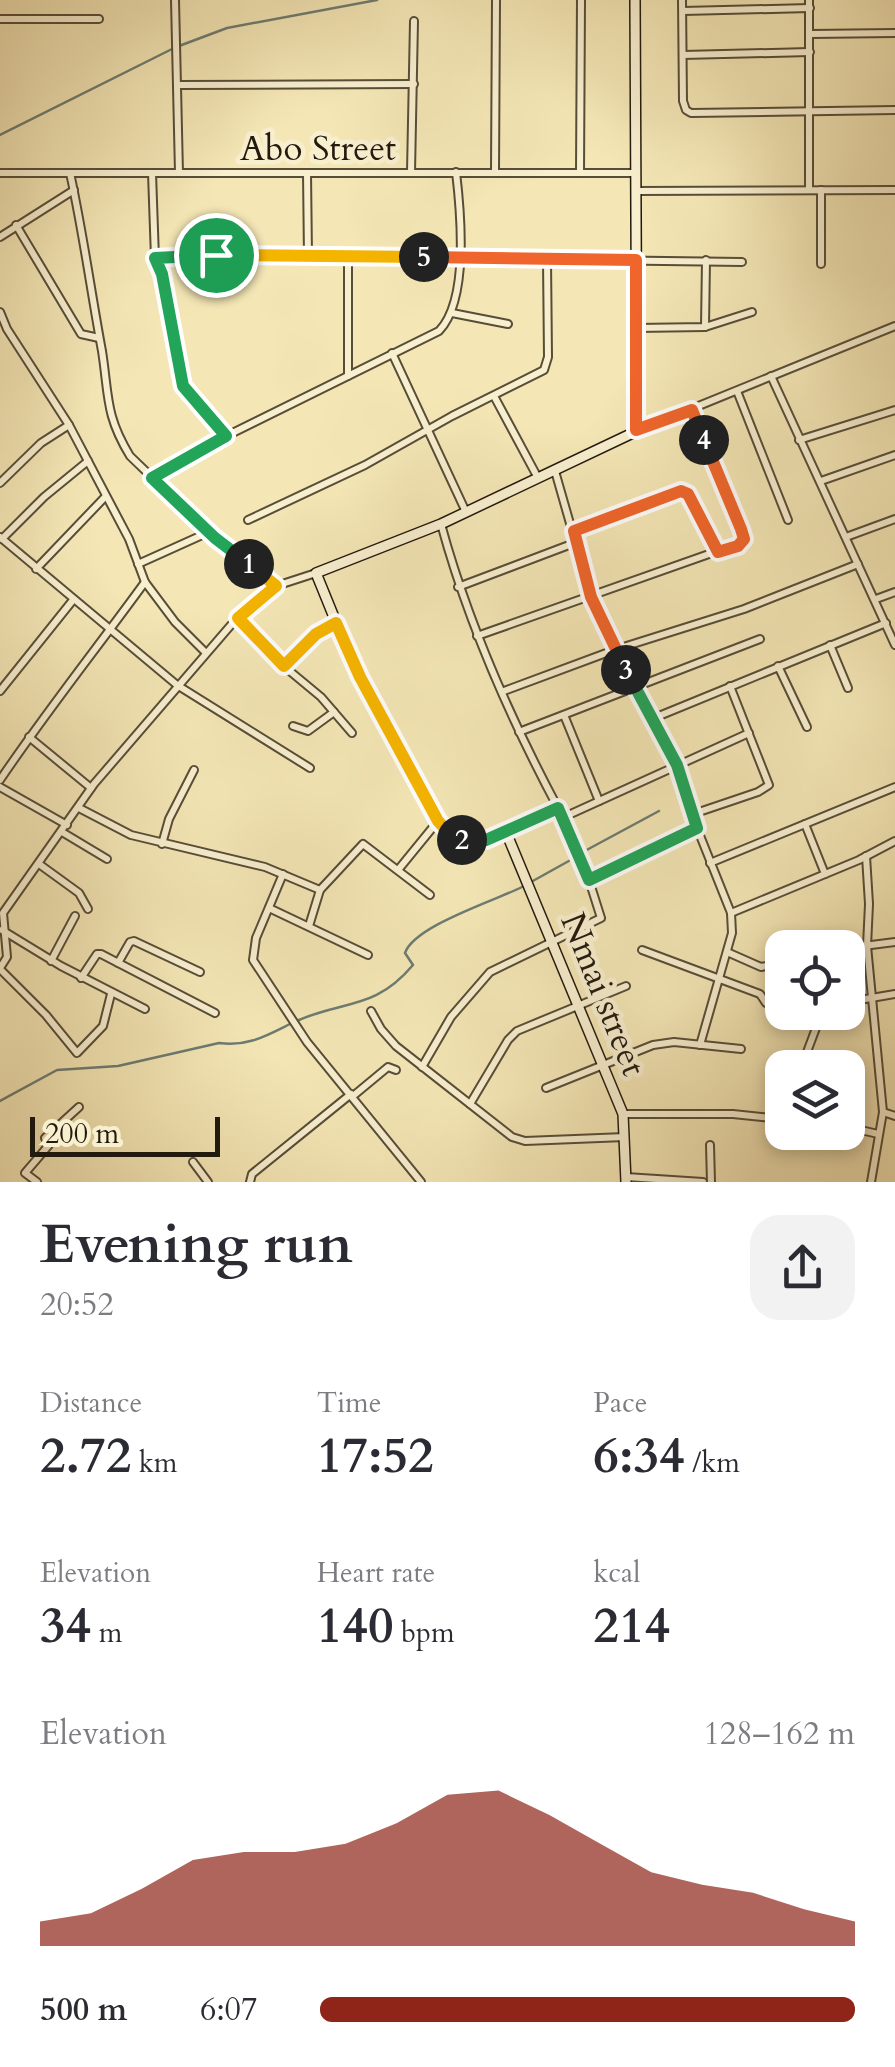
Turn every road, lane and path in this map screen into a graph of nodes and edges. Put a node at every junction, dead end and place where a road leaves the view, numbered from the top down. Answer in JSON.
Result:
{"nodes":[{"id":1,"x":175,"y":0,"type":"edge"},
{"id":2,"x":496,"y":0,"type":"edge"},
{"id":3,"x":581,"y":0,"type":"edge"},
{"id":4,"x":635,"y":0,"type":"edge"},
{"id":5,"x":682,"y":0,"type":"edge"},
{"id":6,"x":747,"y":0,"type":"edge"},
{"id":7,"x":810,"y":4,"type":"edge"},
{"id":8,"x":747,"y":10,"type":"junction"},
{"id":9,"x":682,"y":11,"type":"junction"},
{"id":10,"x":0,"y":19,"type":"edge"},
{"id":11,"x":99,"y":19,"type":"dead end"},
{"id":12,"x":414,"y":21,"type":"dead end"},
{"id":13,"x":810,"y":34,"type":"junction"},
{"id":14,"x":895,"y":34,"type":"edge"},
{"id":15,"x":810,"y":52,"type":"junction"},
{"id":16,"x":683,"y":55,"type":"junction"},
{"id":17,"x":414,"y":84,"type":"junction"},
{"id":18,"x":177,"y":85,"type":"junction"},
{"id":19,"x":895,"y":110,"type":"edge"},
{"id":20,"x":810,"y":112,"type":"junction"},
{"id":21,"x":411,"y":172,"type":"junction"},
{"id":22,"x":456,"y":172,"type":"junction"},
{"id":23,"x":495,"y":172,"type":"junction"},
{"id":24,"x":0,"y":173,"type":"edge"},
{"id":25,"x":70,"y":173,"type":"junction"},
{"id":26,"x":152,"y":173,"type":"junction"},
{"id":27,"x":179,"y":173,"type":"junction"},
{"id":28,"x":307,"y":173,"type":"junction"},
{"id":29,"x":580,"y":173,"type":"junction"},
{"id":30,"x":636,"y":173,"type":"junction"},
{"id":31,"x":74,"y":190,"type":"junction"},
{"id":32,"x":809,"y":190,"type":"junction"},
{"id":33,"x":822,"y":190,"type":"junction"},
{"id":34,"x":895,"y":190,"type":"edge"},
{"id":35,"x":636,"y":191,"type":"junction"},
{"id":36,"x":16,"y":224,"type":"junction"},
{"id":37,"x":0,"y":236,"type":"edge"},
{"id":38,"x":308,"y":257,"type":"junction"},
{"id":39,"x":459,"y":257,"type":"junction"},
{"id":40,"x":155,"y":258,"type":"junction"},
{"id":41,"x":348,"y":258,"type":"junction"},
{"id":42,"x":547,"y":259,"type":"junction"},
{"id":43,"x":636,"y":260,"type":"junction"},
{"id":44,"x":706,"y":260,"type":"junction"},
{"id":45,"x":742,"y":262,"type":"dead end"},
{"id":46,"x":822,"y":264,"type":"dead end"},
{"id":47,"x":0,"y":312,"type":"edge"},
{"id":48,"x":752,"y":312,"type":"dead end"},
{"id":49,"x":452,"y":313,"type":"junction"},
{"id":50,"x":508,"y":324,"type":"dead end"},
{"id":51,"x":706,"y":327,"type":"junction"},
{"id":52,"x":636,"y":328,"type":"junction"},
{"id":53,"x":894,"y":329,"type":"edge"},
{"id":54,"x":99,"y":338,"type":"junction"},
{"id":55,"x":392,"y":353,"type":"junction"},
{"id":56,"x":348,"y":376,"type":"junction"},
{"id":57,"x":771,"y":376,"type":"junction"},
{"id":58,"x":737,"y":391,"type":"junction"},
{"id":59,"x":494,"y":396,"type":"junction"},
{"id":60,"x":692,"y":410,"type":"junction"},
{"id":61,"x":895,"y":410,"type":"edge"},
{"id":62,"x":69,"y":425,"type":"junction"},
{"id":63,"x":428,"y":429,"type":"junction"},
{"id":64,"x":636,"y":430,"type":"junction"},
{"id":65,"x":226,"y":436,"type":"junction"},
{"id":66,"x":799,"y":440,"type":"junction"},
{"id":67,"x":895,"y":455,"type":"edge"},
{"id":68,"x":88,"y":460,"type":"junction"},
{"id":69,"x":555,"y":471,"type":"junction"},
{"id":70,"x":152,"y":478,"type":"junction"},
{"id":71,"x":538,"y":479,"type":"junction"},
{"id":72,"x":821,"y":481,"type":"junction"},
{"id":73,"x":0,"y":483,"type":"edge"},
{"id":74,"x":105,"y":496,"type":"junction"},
{"id":75,"x":466,"y":512,"type":"junction"},
{"id":76,"x":895,"y":519,"type":"edge"},
{"id":77,"x":248,"y":520,"type":"dead end"},
{"id":78,"x":788,"y":520,"type":"dead end"},
{"id":79,"x":441,"y":524,"type":"junction"},
{"id":80,"x":574,"y":531,"type":"junction"},
{"id":81,"x":208,"y":532,"type":"junction"},
{"id":82,"x":846,"y":537,"type":"junction"},
{"id":83,"x":1,"y":538,"type":"edge"},
{"id":84,"x":578,"y":542,"type":"junction"},
{"id":85,"x":718,"y":552,"type":"junction"},
{"id":86,"x":138,"y":564,"type":"junction"},
{"id":87,"x":858,"y":564,"type":"junction"},
{"id":88,"x":36,"y":569,"type":"junction"},
{"id":89,"x":316,"y":574,"type":"junction"},
{"id":90,"x":145,"y":582,"type":"junction"},
{"id":91,"x":276,"y":586,"type":"junction"},
{"id":92,"x":458,"y":587,"type":"junction"},
{"id":93,"x":895,"y":592,"type":"edge"},
{"id":94,"x":591,"y":597,"type":"junction"},
{"id":95,"x":876,"y":599,"type":"junction"},
{"id":96,"x":73,"y":600,"type":"junction"},
{"id":97,"x":238,"y":618,"type":"junction"},
{"id":98,"x":336,"y":623,"type":"junction"},
{"id":99,"x":886,"y":623,"type":"junction"},
{"id":100,"x":111,"y":629,"type":"junction"},
{"id":101,"x":478,"y":636,"type":"junction"},
{"id":102,"x":760,"y":640,"type":"dead end"},
{"id":103,"x":830,"y":645,"type":"junction"},
{"id":104,"x":895,"y":645,"type":"edge"},
{"id":105,"x":617,"y":649,"type":"junction"},
{"id":106,"x":206,"y":652,"type":"junction"},
{"id":107,"x":284,"y":666,"type":"junction"},
{"id":108,"x":778,"y":666,"type":"junction"},
{"id":109,"x":177,"y":685,"type":"junction"},
{"id":110,"x":730,"y":686,"type":"junction"},
{"id":111,"x":635,"y":688,"type":"junction"},
{"id":112,"x":848,"y":688,"type":"dead end"},
{"id":113,"x":0,"y":690,"type":"edge"},
{"id":114,"x":504,"y":692,"type":"junction"},
{"id":115,"x":334,"y":712,"type":"junction"},
{"id":116,"x":564,"y":716,"type":"junction"},
{"id":117,"x":654,"y":718,"type":"junction"},
{"id":118,"x":293,"y":726,"type":"dead end"},
{"id":119,"x":806,"y":727,"type":"dead end"},
{"id":120,"x":352,"y":732,"type":"dead end"},
{"id":121,"x":519,"y":732,"type":"junction"},
{"id":122,"x":750,"y":734,"type":"junction"},
{"id":123,"x":29,"y":736,"type":"junction"},
{"id":124,"x":677,"y":765,"type":"junction"},
{"id":125,"x":310,"y":768,"type":"dead end"},
{"id":126,"x":194,"y":770,"type":"dead end"},
{"id":127,"x":0,"y":784,"type":"edge"},
{"id":128,"x":91,"y":788,"type":"junction"},
{"id":129,"x":895,"y":788,"type":"edge"},
{"id":130,"x":598,"y":801,"type":"junction"},
{"id":131,"x":78,"y":808,"type":"junction"},
{"id":132,"x":558,"y":808,"type":"junction"},
{"id":133,"x":693,"y":814,"type":"junction"},
{"id":134,"x":564,"y":817,"type":"junction"},
{"id":135,"x":438,"y":821,"type":"junction"},
{"id":136,"x":804,"y":824,"type":"junction"},
{"id":137,"x":697,"y":828,"type":"junction"},
{"id":138,"x":65,"y":829,"type":"junction"},
{"id":139,"x":506,"y":832,"type":"junction"},
{"id":140,"x":895,"y":841,"type":"edge"},
{"id":141,"x":162,"y":844,"type":"junction"},
{"id":142,"x":866,"y":856,"type":"junction"},
{"id":143,"x":108,"y":859,"type":"dead end"},
{"id":144,"x":710,"y":862,"type":"junction"},
{"id":145,"x":39,"y":864,"type":"junction"},
{"id":146,"x":398,"y":870,"type":"junction"},
{"id":147,"x":283,"y":874,"type":"junction"},
{"id":148,"x":825,"y":874,"type":"junction"},
{"id":149,"x":589,"y":880,"type":"junction"},
{"id":150,"x":320,"y":890,"type":"junction"},
{"id":151,"x":430,"y":895,"type":"dead end"},
{"id":152,"x":269,"y":908,"type":"junction"},
{"id":153,"x":88,"y":909,"type":"dead end"},
{"id":154,"x":730,"y":914,"type":"junction"},
{"id":155,"x":75,"y":916,"type":"dead end"},
{"id":156,"x":310,"y":926,"type":"junction"},
{"id":157,"x":1,"y":930,"type":"edge"},
{"id":158,"x":895,"y":942,"type":"edge"},
{"id":159,"x":554,"y":943,"type":"junction"},
{"id":160,"x":867,"y":946,"type":"junction"},
{"id":161,"x":642,"y":950,"type":"dead end"},
{"id":162,"x":727,"y":952,"type":"junction"},
{"id":163,"x":368,"y":956,"type":"dead end"},
{"id":164,"x":52,"y":960,"type":"junction"},
{"id":165,"x":118,"y":964,"type":"junction"},
{"id":166,"x":765,"y":966,"type":"edge"},
{"id":167,"x":0,"y":969,"type":"edge"},
{"id":168,"x":200,"y":972,"type":"dead end"},
{"id":169,"x":81,"y":978,"type":"junction"},
{"id":170,"x":719,"y":980,"type":"junction"},
{"id":171,"x":626,"y":986,"type":"dead end"},
{"id":172,"x":111,"y":994,"type":"junction"},
{"id":173,"x":895,"y":994,"type":"edge"},
{"id":174,"x":872,"y":997,"type":"junction"},
{"id":175,"x":865,"y":998,"type":"edge"},
{"id":176,"x":765,"y":1002,"type":"edge"},
{"id":177,"x":579,"y":1005,"type":"junction"},
{"id":178,"x":145,"y":1009,"type":"dead end"},
{"id":179,"x":371,"y":1011,"type":"dead end"},
{"id":180,"x":215,"y":1013,"type":"dead end"},
{"id":181,"x":700,"y":1045,"type":"junction"},
{"id":182,"x":740,"y":1048,"type":"dead end"},
{"id":183,"x":604,"y":1065,"type":"junction"},
{"id":184,"x":422,"y":1067,"type":"junction"},
{"id":185,"x":396,"y":1070,"type":"dead end"},
{"id":186,"x":546,"y":1088,"type":"dead end"},
{"id":187,"x":895,"y":1093,"type":"edge"},
{"id":188,"x":352,"y":1095,"type":"junction"},
{"id":189,"x":882,"y":1096,"type":"junction"},
{"id":190,"x":470,"y":1104,"type":"junction"},
{"id":191,"x":79,"y":1107,"type":"dead end"},
{"id":192,"x":884,"y":1112,"type":"junction"},
{"id":193,"x":623,"y":1114,"type":"junction"},
{"id":194,"x":895,"y":1116,"type":"edge"},
{"id":195,"x":765,"y":1117,"type":"edge"},
{"id":196,"x":865,"y":1131,"type":"edge"},
{"id":197,"x":878,"y":1134,"type":"junction"},
{"id":198,"x":626,"y":1138,"type":"junction"},
{"id":199,"x":710,"y":1145,"type":"dead end"},
{"id":200,"x":193,"y":1162,"type":"dead end"},
{"id":201,"x":626,"y":1180,"type":"edge"},
{"id":202,"x":37,"y":1182,"type":"edge"},
{"id":203,"x":208,"y":1182,"type":"edge"},
{"id":204,"x":250,"y":1182,"type":"edge"},
{"id":205,"x":421,"y":1182,"type":"edge"},
{"id":206,"x":707,"y":1182,"type":"edge"},
{"id":207,"x":871,"y":1182,"type":"edge"}],
"edges":[{"from":1,"to":18,"type":"street"},
{"from":2,"to":23,"type":"street"},
{"from":3,"to":29,"type":"street"},
{"from":4,"to":30,"type":"street"},
{"from":5,"to":9,"type":"street"},
{"from":6,"to":8,"type":"street"},
{"from":7,"to":8,"type":"street"},
{"from":7,"to":13,"type":"street"},
{"from":8,"to":9,"type":"street"},
{"from":9,"to":16,"type":"street"},
{"from":10,"to":11,"type":"street"},
{"from":12,"to":17,"type":"street"},
{"from":13,"to":14,"type":"street"},
{"from":13,"to":15,"type":"street"},
{"from":15,"to":16,"type":"street"},
{"from":15,"to":20,"type":"street"},
{"from":16,"to":20,"type":"street"},
{"from":17,"to":18,"type":"street"},
{"from":17,"to":21,"type":"street"},
{"from":18,"to":27,"type":"street"},
{"from":19,"to":20,"type":"street"},
{"from":20,"to":32,"type":"street"},
{"from":21,"to":22,"type":"street","name":"Abo Street"},
{"from":21,"to":28,"type":"street","name":"Abo Street"},
{"from":22,"to":23,"type":"street","name":"Abo Street"},
{"from":22,"to":39,"type":"street"},
{"from":23,"to":29,"type":"street","name":"Abo Street"},
{"from":24,"to":25,"type":"street","name":"Abo Street"},
{"from":25,"to":26,"type":"street","name":"Abo Street"},
{"from":25,"to":31,"type":"street"},
{"from":26,"to":27,"type":"street","name":"Abo Street"},
{"from":26,"to":40,"type":"street"},
{"from":27,"to":28,"type":"street","name":"Abo Street"},
{"from":28,"to":38,"type":"street"},
{"from":29,"to":30,"type":"street","name":"Abo Street"},
{"from":30,"to":35,"type":"street"},
{"from":31,"to":36,"type":"street"},
{"from":31,"to":54,"type":"street"},
{"from":32,"to":33,"type":"street"},
{"from":32,"to":35,"type":"street"},
{"from":33,"to":34,"type":"street"},
{"from":33,"to":46,"type":"street"},
{"from":35,"to":43,"type":"street"},
{"from":36,"to":37,"type":"street"},
{"from":36,"to":54,"type":"street"},
{"from":38,"to":40,"type":"street"},
{"from":38,"to":41,"type":"street"},
{"from":39,"to":41,"type":"street"},
{"from":39,"to":42,"type":"street"},
{"from":39,"to":49,"type":"street"},
{"from":40,"to":65,"type":"street"},
{"from":41,"to":56,"type":"street"},
{"from":42,"to":43,"type":"street"},
{"from":42,"to":59,"type":"street"},
{"from":43,"to":44,"type":"street"},
{"from":43,"to":52,"type":"street"},
{"from":44,"to":45,"type":"street"},
{"from":44,"to":51,"type":"street"},
{"from":47,"to":62,"type":"street"},
{"from":48,"to":51,"type":"street"},
{"from":49,"to":50,"type":"street"},
{"from":49,"to":55,"type":"street"},
{"from":51,"to":52,"type":"street"},
{"from":52,"to":64,"type":"street"},
{"from":53,"to":57,"type":"street"},
{"from":54,"to":70,"type":"street"},
{"from":55,"to":56,"type":"street"},
{"from":55,"to":63,"type":"street"},
{"from":56,"to":65,"type":"street"},
{"from":57,"to":58,"type":"street"},
{"from":57,"to":66,"type":"street"},
{"from":58,"to":60,"type":"street"},
{"from":58,"to":78,"type":"street"},
{"from":59,"to":63,"type":"street"},
{"from":59,"to":71,"type":"street"},
{"from":60,"to":64,"type":"street"},
{"from":60,"to":85,"type":"street"},
{"from":61,"to":66,"type":"street"},
{"from":62,"to":68,"type":"street"},
{"from":62,"to":73,"type":"street"},
{"from":63,"to":75,"type":"street"},
{"from":63,"to":77,"type":"street"},
{"from":64,"to":69,"type":"street"},
{"from":65,"to":70,"type":"street"},
{"from":66,"to":72,"type":"street"},
{"from":67,"to":72,"type":"street"},
{"from":68,"to":74,"type":"street"},
{"from":68,"to":83,"type":"street"},
{"from":69,"to":71,"type":"street"},
{"from":69,"to":80,"type":"street"},
{"from":70,"to":81,"type":"street"},
{"from":71,"to":75,"type":"street"},
{"from":72,"to":82,"type":"street"},
{"from":74,"to":86,"type":"street"},
{"from":74,"to":88,"type":"street"},
{"from":75,"to":79,"type":"street"},
{"from":76,"to":82,"type":"street"},
{"from":79,"to":89,"type":"street"},
{"from":79,"to":92,"type":"street"},
{"from":80,"to":84,"type":"street"},
{"from":80,"to":85,"type":"street"},
{"from":81,"to":86,"type":"street"},
{"from":81,"to":91,"type":"street"},
{"from":82,"to":87,"type":"street"},
{"from":83,"to":88,"type":"street"},
{"from":84,"to":92,"type":"street"},
{"from":84,"to":94,"type":"street"},
{"from":85,"to":94,"type":"street"},
{"from":86,"to":90,"type":"street"},
{"from":87,"to":95,"type":"street"},
{"from":87,"to":105,"type":"street"},
{"from":88,"to":96,"type":"street"},
{"from":89,"to":91,"type":"street"},
{"from":89,"to":98,"type":"street"},
{"from":90,"to":100,"type":"street"},
{"from":90,"to":106,"type":"street"},
{"from":91,"to":97,"type":"street"},
{"from":92,"to":101,"type":"street"},
{"from":93,"to":95,"type":"street"},
{"from":94,"to":101,"type":"street"},
{"from":94,"to":105,"type":"street"},
{"from":95,"to":99,"type":"street"},
{"from":96,"to":100,"type":"street"},
{"from":96,"to":113,"type":"street"},
{"from":97,"to":106,"type":"street"},
{"from":97,"to":107,"type":"street"},
{"from":98,"to":107,"type":"street"},
{"from":98,"to":135,"type":"street"},
{"from":99,"to":103,"type":"street"},
{"from":99,"to":104,"type":"street"},
{"from":100,"to":109,"type":"street"},
{"from":100,"to":123,"type":"street"},
{"from":101,"to":114,"type":"street"},
{"from":102,"to":111,"type":"street"},
{"from":103,"to":108,"type":"street"},
{"from":103,"to":112,"type":"street"},
{"from":105,"to":111,"type":"street"},
{"from":105,"to":114,"type":"street"},
{"from":106,"to":109,"type":"street"},
{"from":107,"to":115,"type":"street"},
{"from":108,"to":110,"type":"street"},
{"from":108,"to":119,"type":"street"},
{"from":109,"to":125,"type":"street"},
{"from":109,"to":128,"type":"street"},
{"from":110,"to":117,"type":"street"},
{"from":110,"to":122,"type":"street"},
{"from":111,"to":116,"type":"street"},
{"from":111,"to":117,"type":"street"},
{"from":114,"to":121,"type":"street"},
{"from":115,"to":118,"type":"street"},
{"from":115,"to":120,"type":"street"},
{"from":116,"to":121,"type":"street"},
{"from":116,"to":130,"type":"street"},
{"from":117,"to":124,"type":"street"},
{"from":121,"to":132,"type":"street"},
{"from":122,"to":124,"type":"street"},
{"from":122,"to":133,"type":"street"},
{"from":123,"to":127,"type":"street"},
{"from":123,"to":128,"type":"street"},
{"from":124,"to":130,"type":"street"},
{"from":124,"to":133,"type":"street"},
{"from":126,"to":141,"type":"street"},
{"from":127,"to":138,"type":"street"},
{"from":128,"to":131,"type":"street"},
{"from":129,"to":136,"type":"street"},
{"from":130,"to":134,"type":"street"},
{"from":131,"to":138,"type":"street"},
{"from":131,"to":141,"type":"street"},
{"from":132,"to":134,"type":"street"},
{"from":132,"to":139,"type":"street"},
{"from":133,"to":137,"type":"street"},
{"from":134,"to":149,"type":"street"},
{"from":135,"to":139,"type":"street"},
{"from":135,"to":146,"type":"street"},
{"from":136,"to":144,"type":"street"},
{"from":136,"to":148,"type":"street"},
{"from":137,"to":144,"type":"street"},
{"from":137,"to":149,"type":"street"},
{"from":138,"to":143,"type":"street"},
{"from":138,"to":145,"type":"street"},
{"from":139,"to":159,"type":"street","name":"Nmai street"},
{"from":140,"to":142,"type":"street"},
{"from":141,"to":147,"type":"street"},
{"from":142,"to":148,"type":"street"},
{"from":142,"to":160,"type":"street"},
{"from":144,"to":154,"type":"street"},
{"from":145,"to":153,"type":"street"},
{"from":145,"to":157,"type":"street"},
{"from":146,"to":150,"type":"street"},
{"from":146,"to":151,"type":"street"},
{"from":147,"to":150,"type":"street"},
{"from":147,"to":152,"type":"street"},
{"from":148,"to":154,"type":"street"},
{"from":149,"to":159,"type":"street"},
{"from":150,"to":156,"type":"street"},
{"from":152,"to":156,"type":"street"},
{"from":152,"to":188,"type":"street"},
{"from":154,"to":162,"type":"street"},
{"from":155,"to":164,"type":"street"},
{"from":156,"to":163,"type":"street"},
{"from":157,"to":164,"type":"street"},
{"from":157,"to":167,"type":"street"},
{"from":158,"to":160,"type":"street"},
{"from":159,"to":177,"type":"street","name":"Nmai street"},
{"from":159,"to":184,"type":"street"},
{"from":160,"to":174,"type":"street"},
{"from":161,"to":170,"type":"street"},
{"from":162,"to":166,"type":"street"},
{"from":162,"to":170,"type":"street"},
{"from":164,"to":169,"type":"street"},
{"from":165,"to":168,"type":"street"},
{"from":165,"to":169,"type":"street"},
{"from":165,"to":180,"type":"street"},
{"from":167,"to":172,"type":"street"},
{"from":169,"to":172,"type":"street"},
{"from":170,"to":176,"type":"street"},
{"from":170,"to":181,"type":"street"},
{"from":171,"to":177,"type":"street"},
{"from":172,"to":178,"type":"street"},
{"from":173,"to":174,"type":"street"},
{"from":174,"to":175,"type":"street"},
{"from":174,"to":189,"type":"street"},
{"from":177,"to":183,"type":"street","name":"Nmai street"},
{"from":177,"to":190,"type":"street"},
{"from":179,"to":184,"type":"street"},
{"from":181,"to":182,"type":"street"},
{"from":181,"to":183,"type":"street"},
{"from":183,"to":186,"type":"street"},
{"from":183,"to":193,"type":"street","name":"Nmai street"},
{"from":184,"to":190,"type":"street"},
{"from":185,"to":188,"type":"street"},
{"from":187,"to":189,"type":"street"},
{"from":188,"to":204,"type":"street"},
{"from":188,"to":205,"type":"street"},
{"from":189,"to":192,"type":"street"},
{"from":190,"to":198,"type":"street"},
{"from":191,"to":202,"type":"street"},
{"from":192,"to":194,"type":"street"},
{"from":192,"to":197,"type":"street"},
{"from":193,"to":195,"type":"street"},
{"from":193,"to":198,"type":"street","name":"Nmai street"},
{"from":196,"to":197,"type":"street"},
{"from":197,"to":207,"type":"street"},
{"from":198,"to":201,"type":"street","name":"Nmai street"},
{"from":199,"to":206,"type":"street"},
{"from":200,"to":203,"type":"street"},
{"from":201,"to":206,"type":"street"}]}
